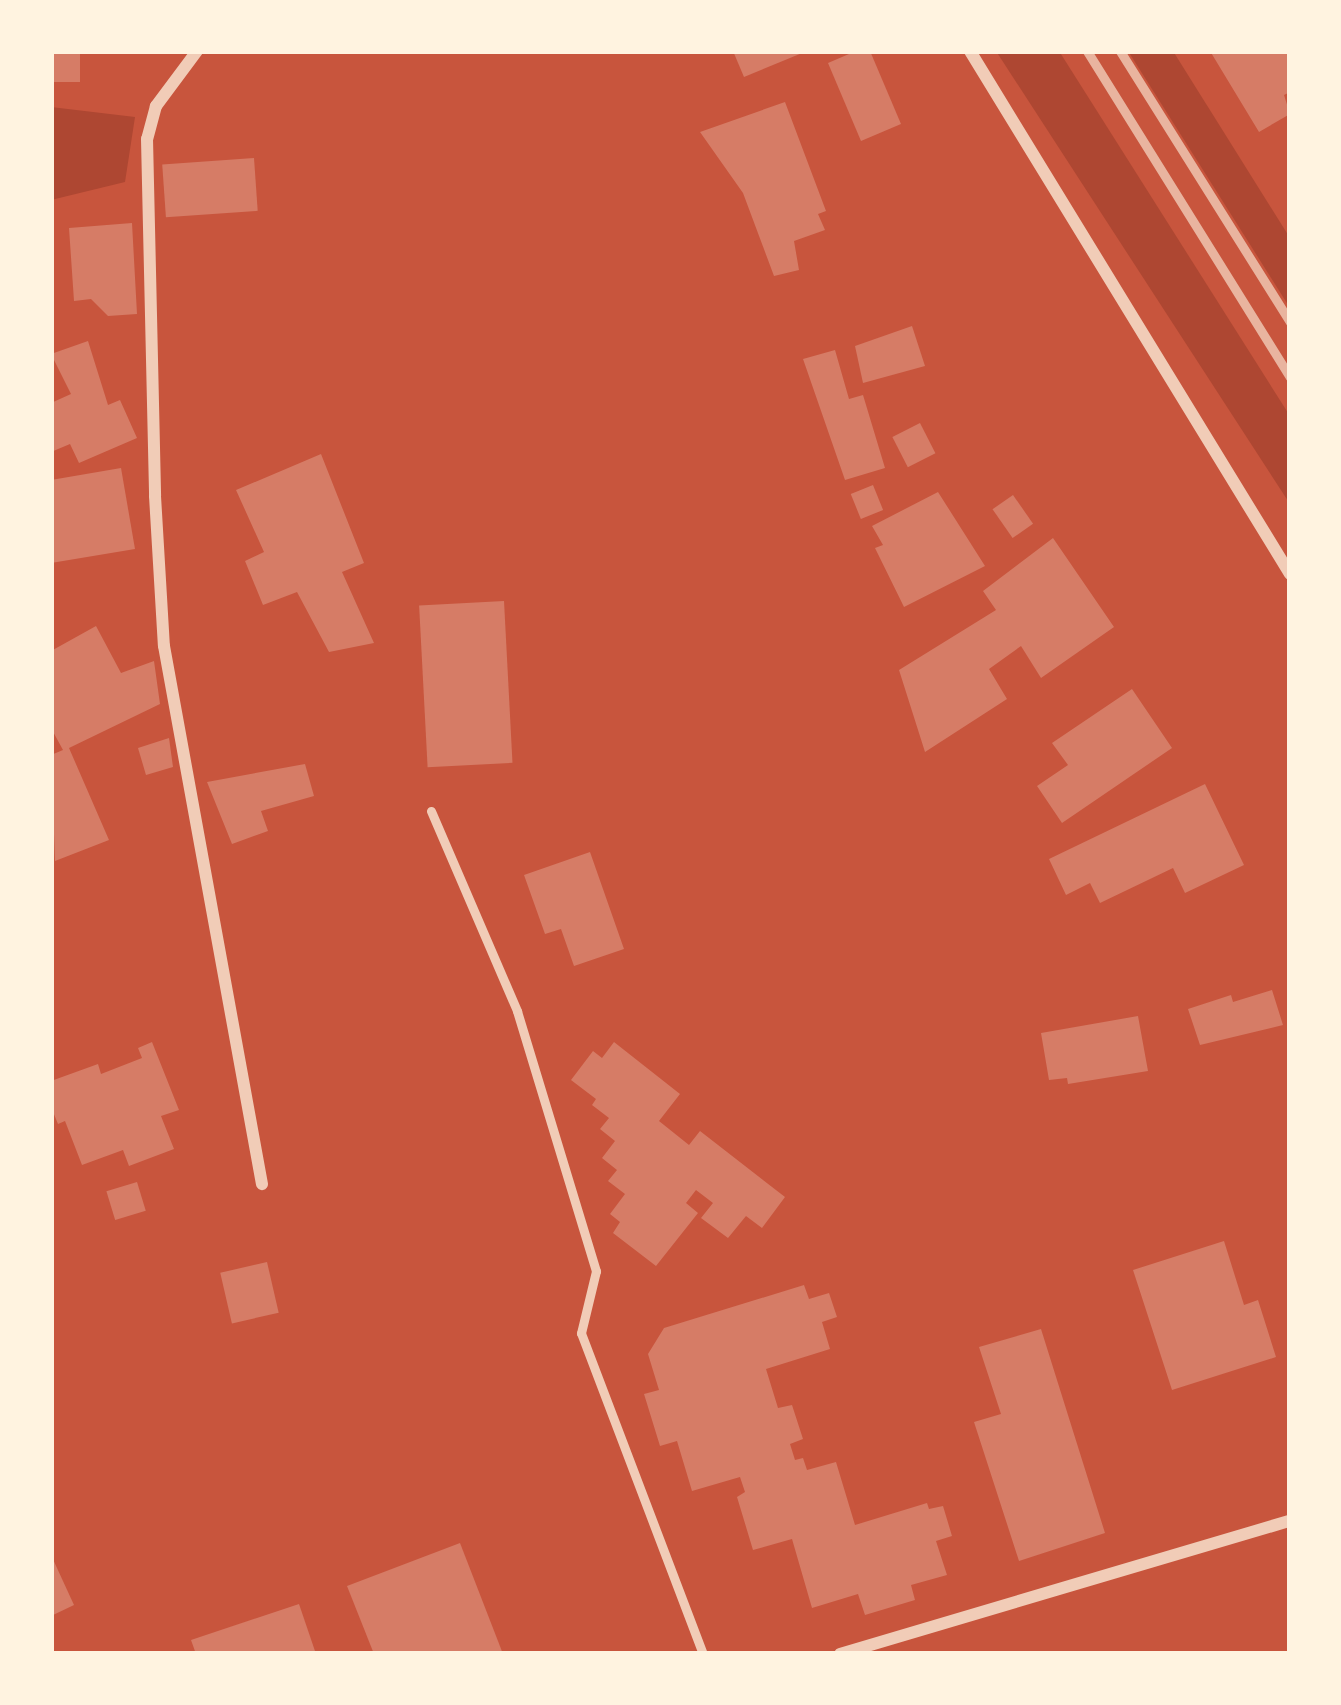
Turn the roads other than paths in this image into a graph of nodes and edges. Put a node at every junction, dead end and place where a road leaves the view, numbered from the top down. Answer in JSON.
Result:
{"nodes":[{"id":1,"x":196,"y":51,"type":"edge"},
{"id":2,"x":970,"y":51,"type":"edge"},
{"id":3,"x":1290,"y":574,"type":"edge"},
{"id":4,"x":431,"y":812,"type":"dead end"},
{"id":5,"x":262,"y":1184,"type":"dead end"},
{"id":6,"x":1290,"y":1521,"type":"edge"},
{"id":7,"x":703,"y":1654,"type":"edge"},
{"id":8,"x":840,"y":1654,"type":"edge"}],
"edges":[{"from":1,"to":5,"type":"street"},
{"from":2,"to":3,"type":"street"},
{"from":4,"to":7,"type":"lane"},
{"from":6,"to":8,"type":"street"}]}
